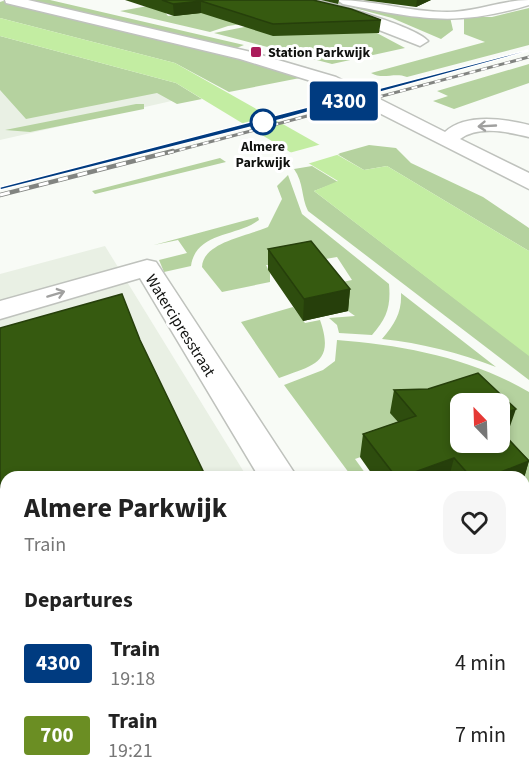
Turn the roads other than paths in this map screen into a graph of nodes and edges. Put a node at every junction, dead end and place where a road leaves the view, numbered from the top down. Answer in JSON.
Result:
{"nodes":[{"id":1,"x":11,"y":0,"type":"edge"},
{"id":2,"x":289,"y":0,"type":"edge"},
{"id":3,"x":343,"y":0,"type":"edge"},
{"id":4,"x":529,"y":1,"type":"edge"},
{"id":5,"x":313,"y":2,"type":"edge"},
{"id":6,"x":420,"y":41,"type":"dead end"},
{"id":7,"x":529,"y":132,"type":"edge"},
{"id":8,"x":449,"y":140,"type":"junction"},
{"id":9,"x":476,"y":155,"type":"junction"},
{"id":10,"x":529,"y":161,"type":"edge"},
{"id":11,"x":529,"y":183,"type":"edge"},
{"id":12,"x":529,"y":199,"type":"edge"},
{"id":13,"x":0,"y":310,"type":"edge"},
{"id":14,"x":274,"y":471,"type":"edge"}],
"edges":[{"from":1,"to":8,"type":"street"},
{"from":2,"to":5,"type":"street"},
{"from":3,"to":4,"type":"street"},
{"from":5,"to":6,"type":"street"},
{"from":7,"to":8,"type":"street","one_way":true},
{"from":8,"to":9,"type":"street"},
{"from":8,"to":12,"type":"street"},
{"from":9,"to":10,"type":"street"},
{"from":9,"to":11,"type":"street"},
{"from":13,"to":14,"type":"street","name":"Watercipresstraat","one_way":true}]}
